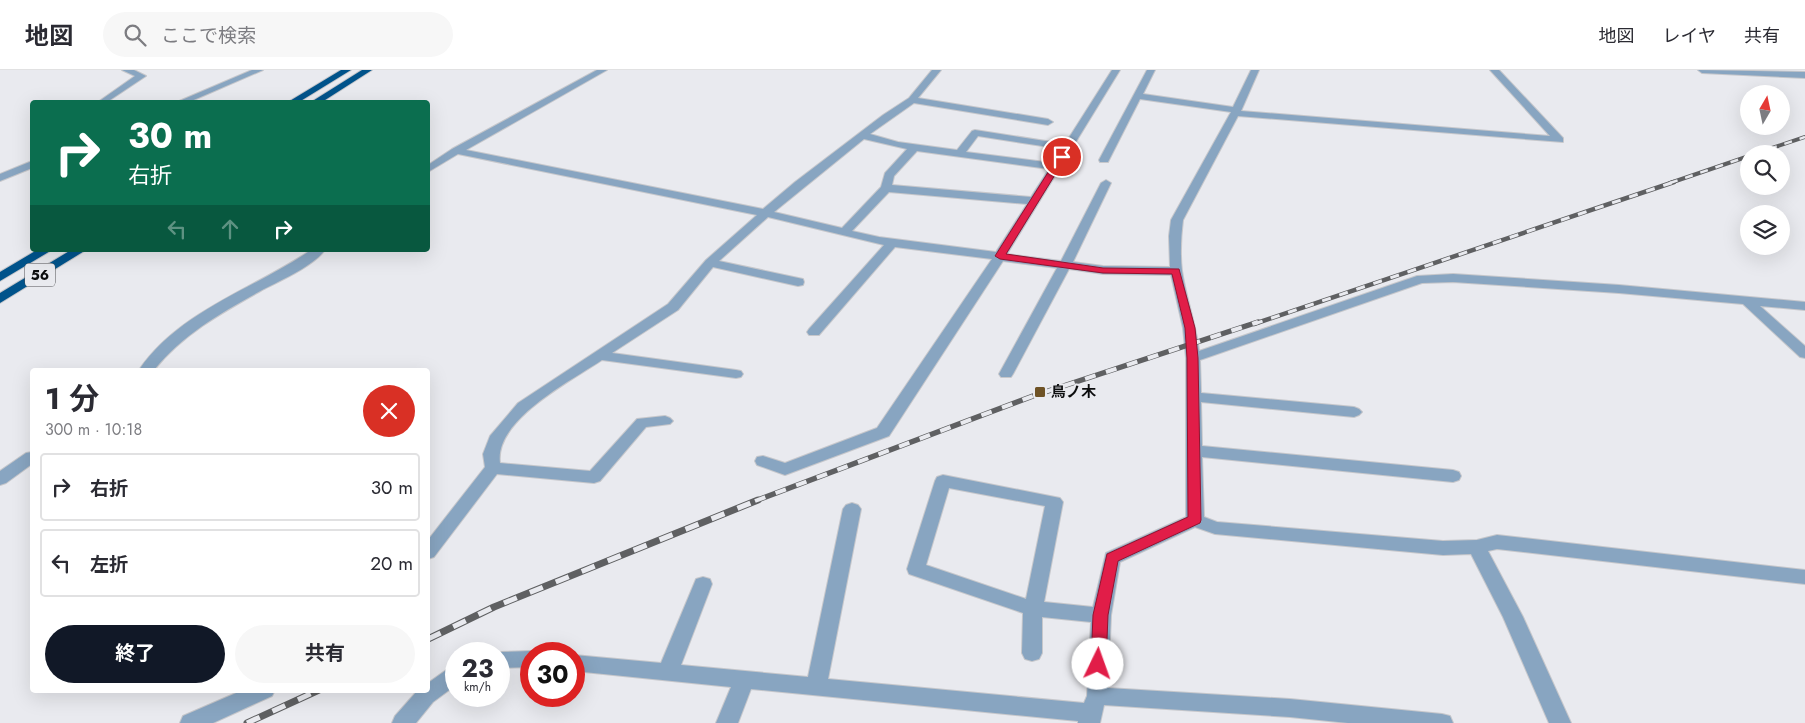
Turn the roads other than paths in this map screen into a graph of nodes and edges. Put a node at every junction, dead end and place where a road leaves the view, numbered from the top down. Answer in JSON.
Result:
{"nodes":[{"id":1,"x":126,"y":70,"type":"edge"},
{"id":2,"x":259,"y":70,"type":"edge"},
{"id":3,"x":347,"y":70,"type":"edge"},
{"id":4,"x":368,"y":70,"type":"edge"},
{"id":5,"x":603,"y":70,"type":"edge"},
{"id":6,"x":937,"y":70,"type":"edge"},
{"id":7,"x":1116,"y":70,"type":"edge"},
{"id":8,"x":1151,"y":70,"type":"edge"},
{"id":9,"x":1255,"y":70,"type":"edge"},
{"id":10,"x":1494,"y":70,"type":"edge"},
{"id":11,"x":1702,"y":70,"type":"edge"},
{"id":12,"x":1760,"y":72,"type":"edge"},
{"id":13,"x":1805,"y":75,"type":"edge"},
{"id":14,"x":1138,"y":96,"type":"junction"},
{"id":15,"x":105,"y":100,"type":"edge"},
{"id":16,"x":187,"y":100,"type":"edge"},
{"id":17,"x":296,"y":100,"type":"edge"},
{"id":18,"x":319,"y":100,"type":"edge"},
{"id":19,"x":912,"y":100,"type":"junction"},
{"id":20,"x":1236,"y":112,"type":"junction"},
{"id":21,"x":1048,"y":122,"type":"dead end"},
{"id":22,"x":863,"y":134,"type":"junction"},
{"id":23,"x":1068,"y":147,"type":"junction"},
{"id":24,"x":914,"y":148,"type":"junction"},
{"id":25,"x":456,"y":151,"type":"junction"},
{"id":26,"x":960,"y":153,"type":"junction"},
{"id":27,"x":1104,"y":160,"type":"dead end"},
{"id":28,"x":30,"y":165,"type":"edge"},
{"id":29,"x":1056,"y":167,"type":"junction"},
{"id":30,"x":430,"y":168,"type":"edge"},
{"id":31,"x":0,"y":178,"type":"edge"},
{"id":32,"x":1106,"y":183,"type":"dead end"},
{"id":33,"x":886,"y":188,"type":"junction"},
{"id":34,"x":1034,"y":201,"type":"junction"},
{"id":35,"x":766,"y":213,"type":"junction"},
{"id":36,"x":845,"y":232,"type":"junction"},
{"id":37,"x":893,"y":242,"type":"junction"},
{"id":38,"x":43,"y":252,"type":"edge"},
{"id":39,"x":77,"y":252,"type":"edge"},
{"id":40,"x":316,"y":252,"type":"edge"},
{"id":41,"x":1000,"y":256,"type":"junction"},
{"id":42,"x":710,"y":263,"type":"junction"},
{"id":43,"x":1065,"y":265,"type":"junction"},
{"id":44,"x":1176,"y":271,"type":"junction"},
{"id":45,"x":0,"y":277,"type":"edge"},
{"id":46,"x":798,"y":282,"type":"dead end"},
{"id":47,"x":0,"y":299,"type":"edge"},
{"id":48,"x":1747,"y":300,"type":"junction"},
{"id":49,"x":1805,"y":306,"type":"edge"},
{"id":50,"x":814,"y":332,"type":"dead end"},
{"id":51,"x":1805,"y":354,"type":"edge"},
{"id":52,"x":600,"y":356,"type":"junction"},
{"id":53,"x":1192,"y":358,"type":"junction"},
{"id":54,"x":147,"y":368,"type":"edge"},
{"id":55,"x":736,"y":374,"type":"dead end"},
{"id":56,"x":1006,"y":374,"type":"dead end"},
{"id":57,"x":1193,"y":396,"type":"junction"},
{"id":58,"x":1354,"y":412,"type":"dead end"},
{"id":59,"x":665,"y":421,"type":"dead end"},
{"id":60,"x":1194,"y":451,"type":"junction"},
{"id":61,"x":30,"y":458,"type":"edge"},
{"id":62,"x":763,"y":461,"type":"dead end"},
{"id":63,"x":493,"y":468,"type":"junction"},
{"id":64,"x":1453,"y":476,"type":"dead end"},
{"id":65,"x":0,"y":479,"type":"edge"},
{"id":66,"x":852,"y":509,"type":"dead end"},
{"id":67,"x":1195,"y":520,"type":"junction"},
{"id":68,"x":1477,"y":547,"type":"junction"},
{"id":69,"x":430,"y":549,"type":"edge"},
{"id":70,"x":1805,"y":577,"type":"edge"},
{"id":71,"x":703,"y":584,"type":"dead end"},
{"id":72,"x":1033,"y":609,"type":"junction"},
{"id":73,"x":1100,"y":615,"type":"junction"},
{"id":74,"x":1032,"y":653,"type":"dead end"},
{"id":75,"x":585,"y":664,"type":"edge"},
{"id":76,"x":668,"y":672,"type":"junction"},
{"id":77,"x":744,"y":679,"type":"junction"},
{"id":78,"x":445,"y":682,"type":"edge"},
{"id":79,"x":816,"y":686,"type":"junction"},
{"id":80,"x":258,"y":693,"type":"edge"},
{"id":81,"x":1092,"y":711,"type":"edge"},
{"id":82,"x":191,"y":723,"type":"edge"},
{"id":83,"x":403,"y":723,"type":"edge"},
{"id":84,"x":727,"y":723,"type":"edge"},
{"id":85,"x":1442,"y":723,"type":"edge"},
{"id":86,"x":1560,"y":723,"type":"edge"}],
"edges":[{"from":1,"to":15,"type":"street"},
{"from":2,"to":16,"type":"street"},
{"from":3,"to":17,"type":"highway"},
{"from":4,"to":18,"type":"highway"},
{"from":5,"to":25,"type":"street"},
{"from":6,"to":19,"type":"street"},
{"from":7,"to":23,"type":"street"},
{"from":8,"to":14,"type":"street"},
{"from":9,"to":20,"type":"street"},
{"from":10,"to":20,"type":"street"},
{"from":11,"to":12,"type":"street"},
{"from":12,"to":13,"type":"street"},
{"from":14,"to":20,"type":"street"},
{"from":14,"to":27,"type":"street"},
{"from":19,"to":21,"type":"street"},
{"from":19,"to":22,"type":"street"},
{"from":20,"to":44,"type":"street"},
{"from":22,"to":24,"type":"street"},
{"from":22,"to":35,"type":"street"},
{"from":23,"to":26,"type":"street"},
{"from":23,"to":29,"type":"street"},
{"from":24,"to":26,"type":"street"},
{"from":24,"to":33,"type":"street"},
{"from":25,"to":30,"type":"street"},
{"from":25,"to":35,"type":"street"},
{"from":26,"to":29,"type":"street"},
{"from":28,"to":31,"type":"street"},
{"from":29,"to":34,"type":"street"},
{"from":32,"to":43,"type":"street"},
{"from":33,"to":34,"type":"street"},
{"from":33,"to":36,"type":"street"},
{"from":34,"to":41,"type":"street"},
{"from":35,"to":36,"type":"street"},
{"from":35,"to":42,"type":"street"},
{"from":36,"to":37,"type":"street"},
{"from":37,"to":41,"type":"street"},
{"from":37,"to":50,"type":"street"},
{"from":38,"to":45,"type":"highway","number":"56"},
{"from":39,"to":47,"type":"highway","number":"56"},
{"from":40,"to":54,"type":"street"},
{"from":41,"to":43,"type":"street"},
{"from":41,"to":62,"type":"street"},
{"from":42,"to":46,"type":"street"},
{"from":42,"to":52,"type":"street"},
{"from":43,"to":44,"type":"street"},
{"from":43,"to":56,"type":"street"},
{"from":44,"to":53,"type":"street"},
{"from":48,"to":49,"type":"street"},
{"from":48,"to":51,"type":"street"},
{"from":48,"to":53,"type":"street"},
{"from":52,"to":55,"type":"street"},
{"from":52,"to":63,"type":"street"},
{"from":53,"to":57,"type":"street"},
{"from":57,"to":58,"type":"street"},
{"from":57,"to":60,"type":"street"},
{"from":59,"to":63,"type":"street"},
{"from":60,"to":64,"type":"street"},
{"from":60,"to":67,"type":"street"},
{"from":61,"to":65,"type":"street"},
{"from":63,"to":69,"type":"street"},
{"from":66,"to":79,"type":"street"},
{"from":67,"to":68,"type":"street"},
{"from":67,"to":73,"type":"street"},
{"from":68,"to":70,"type":"street"},
{"from":68,"to":86,"type":"street"},
{"from":71,"to":76,"type":"street"},
{"from":72,"to":72,"type":"street"},
{"from":72,"to":73,"type":"street"},
{"from":72,"to":74,"type":"street"},
{"from":73,"to":81,"type":"street"},
{"from":75,"to":76,"type":"street"},
{"from":76,"to":77,"type":"street"},
{"from":77,"to":79,"type":"street"},
{"from":77,"to":84,"type":"street"},
{"from":78,"to":83,"type":"street"},
{"from":79,"to":81,"type":"street"},
{"from":80,"to":82,"type":"street"},
{"from":81,"to":85,"type":"street"}]}
